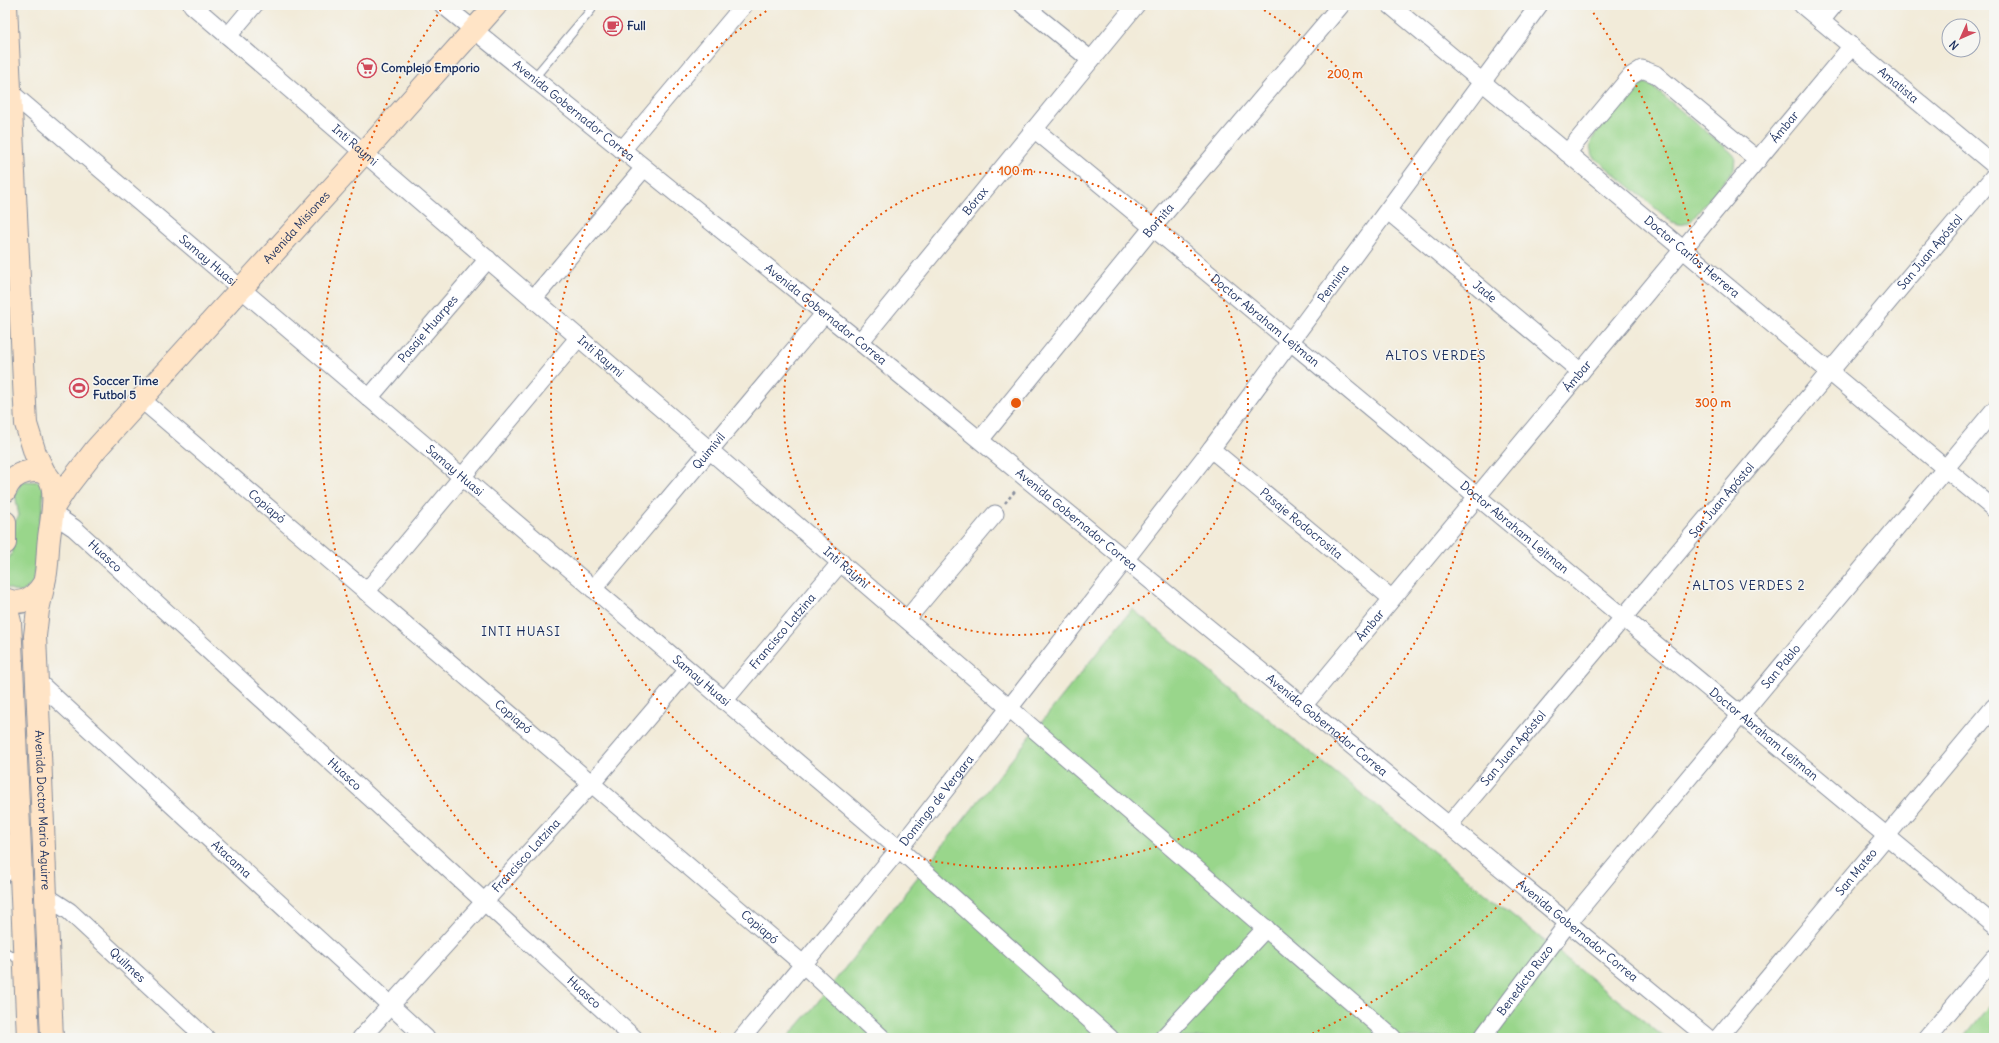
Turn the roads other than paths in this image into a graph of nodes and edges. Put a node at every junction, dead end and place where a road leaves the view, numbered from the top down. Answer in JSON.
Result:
{"nodes":[{"id":1,"x":6,"y":5,"type":"edge"},
{"id":2,"x":192,"y":5,"type":"edge"},
{"id":3,"x":254,"y":5,"type":"edge"},
{"id":4,"x":443,"y":5,"type":"edge"},
{"id":5,"x":496,"y":5,"type":"edge"},
{"id":6,"x":586,"y":5,"type":"edge"},
{"id":7,"x":744,"y":5,"type":"edge"},
{"id":8,"x":1023,"y":5,"type":"edge"},
{"id":9,"x":1136,"y":5,"type":"edge"},
{"id":10,"x":1341,"y":5,"type":"edge"},
{"id":11,"x":1390,"y":5,"type":"edge"},
{"id":12,"x":1539,"y":5,"type":"edge"},
{"id":13,"x":1802,"y":5,"type":"edge"},
{"id":14,"x":1834,"y":5,"type":"edge"},
{"id":15,"x":1821,"y":21,"type":"junction"},
{"id":16,"x":473,"y":30,"type":"junction"},
{"id":17,"x":228,"y":36,"type":"junction"},
{"id":18,"x":1852,"y":46,"type":"junction"},
{"id":19,"x":1091,"y":60,"type":"junction"},
{"id":20,"x":533,"y":79,"type":"junction"},
{"id":21,"x":1482,"y":82,"type":"junction"},
{"id":22,"x":10,"y":92,"type":"junction"},
{"id":23,"x":1034,"y":129,"type":"junction"},
{"id":24,"x":622,"y":150,"type":"junction"},
{"id":25,"x":364,"y":153,"type":"junction"},
{"id":26,"x":1567,"y":153,"type":"junction"},
{"id":27,"x":1758,"y":160,"type":"junction"},
{"id":28,"x":1994,"y":165,"type":"edge"},
{"id":29,"x":644,"y":168,"type":"junction"},
{"id":30,"x":1994,"y":176,"type":"edge"},
{"id":31,"x":1388,"y":211,"type":"junction"},
{"id":32,"x":1153,"y":228,"type":"junction"},
{"id":33,"x":1684,"y":250,"type":"junction"},
{"id":34,"x":488,"y":259,"type":"junction"},
{"id":35,"x":241,"y":289,"type":"junction"},
{"id":36,"x":534,"y":298,"type":"junction"},
{"id":37,"x":825,"y":313,"type":"junction"},
{"id":38,"x":579,"y":337,"type":"junction"},
{"id":39,"x":860,"y":342,"type":"junction"},
{"id":40,"x":1290,"y":342,"type":"junction"},
{"id":41,"x":1581,"y":372,"type":"junction"},
{"id":42,"x":1829,"y":372,"type":"junction"},
{"id":43,"x":369,"y":398,"type":"junction"},
{"id":44,"x":142,"y":400,"type":"junction"},
{"id":45,"x":1994,"y":410,"type":"edge"},
{"id":46,"x":980,"y":440,"type":"junction"},
{"id":47,"x":96,"y":449,"type":"junction"},
{"id":48,"x":1211,"y":449,"type":"junction"},
{"id":49,"x":710,"y":450,"type":"junction"},
{"id":50,"x":1945,"y":468,"type":"junction"},
{"id":51,"x":44,"y":473,"type":"junction"},
{"id":52,"x":462,"y":477,"type":"junction"},
{"id":53,"x":5,"y":491,"type":"edge"},
{"id":54,"x":1477,"y":496,"type":"junction"},
{"id":55,"x":1994,"y":509,"type":"edge"},
{"id":56,"x":53,"y":511,"type":"junction"},
{"id":57,"x":996,"y":514,"type":"road end"},
{"id":58,"x":1125,"y":560,"type":"junction"},
{"id":59,"x":841,"y":562,"type":"junction"},
{"id":60,"x":44,"y":584,"type":"junction"},
{"id":61,"x":593,"y":589,"type":"junction"},
{"id":62,"x":366,"y":592,"type":"junction"},
{"id":63,"x":1391,"y":598,"type":"junction"},
{"id":64,"x":5,"y":601,"type":"edge"},
{"id":65,"x":1624,"y":618,"type":"junction"},
{"id":66,"x":907,"y":619,"type":"junction"},
{"id":67,"x":688,"y":670,"type":"junction"},
{"id":68,"x":36,"y":680,"type":"junction"},
{"id":69,"x":724,"y":701,"type":"junction"},
{"id":70,"x":1304,"y":706,"type":"junction"},
{"id":71,"x":1010,"y":707,"type":"junction"},
{"id":72,"x":1994,"y":707,"type":"edge"},
{"id":73,"x":1740,"y":715,"type":"junction"},
{"id":74,"x":591,"y":784,"type":"junction"},
{"id":75,"x":1449,"y":825,"type":"junction"},
{"id":76,"x":1887,"y":836,"type":"junction"},
{"id":77,"x":899,"y":849,"type":"junction"},
{"id":78,"x":20,"y":861,"type":"junction"},
{"id":79,"x":5,"y":879,"type":"edge"},
{"id":80,"x":46,"y":896,"type":"junction"},
{"id":81,"x":485,"y":902,"type":"junction"},
{"id":82,"x":1568,"y":923,"type":"junction"},
{"id":83,"x":1994,"y":925,"type":"edge"},
{"id":84,"x":1266,"y":928,"type":"junction"},
{"id":85,"x":5,"y":952,"type":"edge"},
{"id":86,"x":1994,"y":958,"type":"edge"},
{"id":87,"x":25,"y":962,"type":"junction"},
{"id":88,"x":804,"y":965,"type":"junction"},
{"id":89,"x":391,"y":1006,"type":"junction"},
{"id":90,"x":28,"y":1038,"type":"edge"},
{"id":91,"x":52,"y":1038,"type":"edge"},
{"id":92,"x":206,"y":1038,"type":"edge"},
{"id":93,"x":361,"y":1038,"type":"edge"},
{"id":94,"x":426,"y":1038,"type":"edge"},
{"id":95,"x":634,"y":1038,"type":"edge"},
{"id":96,"x":742,"y":1038,"type":"edge"},
{"id":97,"x":882,"y":1038,"type":"edge"},
{"id":98,"x":1110,"y":1038,"type":"edge"},
{"id":99,"x":1163,"y":1038,"type":"edge"},
{"id":100,"x":1393,"y":1038,"type":"edge"},
{"id":101,"x":1482,"y":1038,"type":"edge"},
{"id":102,"x":1708,"y":1038,"type":"edge"},
{"id":103,"x":1718,"y":1038,"type":"edge"},
{"id":104,"x":1927,"y":1038,"type":"edge"}],
"edges":[{"from":1,"to":22,"type":"main road"},
{"from":2,"to":17,"type":"street","name":"Inti Raymi"},
{"from":3,"to":17,"type":"street"},
{"from":4,"to":16,"type":"street","name":"Avenida Gobernador Correa"},
{"from":5,"to":16,"type":"main road","name":"Avenida Misiones"},
{"from":6,"to":20,"type":"lane"},
{"from":7,"to":24,"type":"street"},
{"from":8,"to":19,"type":"street"},
{"from":9,"to":19,"type":"street","name":"Bórax"},
{"from":10,"to":32,"type":"street","name":"Bornita"},
{"from":11,"to":21,"type":"street","name":"Doctor Carlos Herrera"},
{"from":12,"to":21,"type":"street","name":"Pennina"},
{"from":13,"to":15,"type":"street","name":"Amatista"},
{"from":14,"to":15,"type":"street"},
{"from":15,"to":18,"type":"street","name":"Amatista"},
{"from":16,"to":20,"type":"street","name":"Avenida Gobernador Correa"},
{"from":16,"to":25,"type":"main road","name":"Avenida Misiones"},
{"from":17,"to":25,"type":"street","name":"Inti Raymi"},
{"from":18,"to":27,"type":"street","name":"Ámbar"},
{"from":18,"to":28,"type":"street","name":"Amatista"},
{"from":19,"to":23,"type":"street","name":"Bórax"},
{"from":20,"to":24,"type":"street","name":"Avenida Gobernador Correa"},
{"from":21,"to":26,"type":"street","name":"Doctor Carlos Herrera"},
{"from":21,"to":31,"type":"street","name":"Pennina"},
{"from":22,"to":35,"type":"street","name":"Samay Huasi"},
{"from":22,"to":51,"type":"main road"},
{"from":23,"to":32,"type":"street","name":"Doctor Abraham Lejtman"},
{"from":23,"to":39,"type":"street","name":"Bórax"},
{"from":24,"to":29,"type":"street","name":"Avenida Gobernador Correa"},
{"from":25,"to":34,"type":"street","name":"Inti Raymi"},
{"from":25,"to":35,"type":"main road","name":"Avenida Misiones"},
{"from":26,"to":27,"type":"street"},
{"from":26,"to":33,"type":"street","name":"Doctor Carlos Herrera"},
{"from":27,"to":33,"type":"street","name":"Ámbar"},
{"from":29,"to":36,"type":"street"},
{"from":29,"to":37,"type":"street","name":"Avenida Gobernador Correa"},
{"from":30,"to":42,"type":"street","name":"San Juan Apóstol"},
{"from":31,"to":40,"type":"street","name":"Pennina"},
{"from":31,"to":41,"type":"street","name":"Jade"},
{"from":32,"to":40,"type":"street","name":"Doctor Abraham Lejtman"},
{"from":32,"to":46,"type":"street","name":"Bornita"},
{"from":33,"to":41,"type":"street","name":"Ámbar"},
{"from":33,"to":42,"type":"street","name":"Doctor Carlos Herrera"},
{"from":34,"to":36,"type":"street","name":"Inti Raymi"},
{"from":34,"to":43,"type":"street","name":"Pasaje Huarpes"},
{"from":35,"to":43,"type":"street","name":"Samay Huasi"},
{"from":35,"to":44,"type":"main road","name":"Avenida Misiones"},
{"from":36,"to":38,"type":"street","name":"Inti Raymi"},
{"from":37,"to":39,"type":"street","name":"Avenida Gobernador Correa"},
{"from":37,"to":49,"type":"street","name":"Quimivil"},
{"from":38,"to":49,"type":"street","name":"Inti Raymi"},
{"from":38,"to":52,"type":"street"},
{"from":39,"to":46,"type":"street","name":"Avenida Gobernador Correa"},
{"from":40,"to":48,"type":"street","name":"Pennina"},
{"from":40,"to":54,"type":"street","name":"Doctor Abraham Lejtman"},
{"from":41,"to":54,"type":"street","name":"Ámbar"},
{"from":42,"to":50,"type":"street","name":"Doctor Carlos Herrera"},
{"from":42,"to":65,"type":"street","name":"San Juan Apóstol"},
{"from":43,"to":52,"type":"street","name":"Samay Huasi"},
{"from":44,"to":47,"type":"main road","name":"Avenida Misiones"},
{"from":44,"to":62,"type":"street","name":"Copiapó"},
{"from":45,"to":50,"type":"street","name":"San Pablo"},
{"from":46,"to":58,"type":"street","name":"Avenida Gobernador Correa"},
{"from":47,"to":51,"type":"main road","name":"Avenida Misiones"},
{"from":47,"to":56,"type":"main road","name":"Avenida Misiones"},
{"from":48,"to":58,"type":"street","name":"Pennina"},
{"from":48,"to":63,"type":"street","name":"Pasaje Rodocrosita"},
{"from":49,"to":59,"type":"street","name":"Inti Raymi"},
{"from":49,"to":61,"type":"street","name":"Quimivil"},
{"from":50,"to":55,"type":"street","name":"Doctor Carlos Herrera"},
{"from":50,"to":73,"type":"street","name":"San Pablo"},
{"from":51,"to":53,"type":"main road","name":"Avenida Misiones"},
{"from":51,"to":56,"type":"main road","name":"Avenida Doctor Mario Aguirre"},
{"from":52,"to":61,"type":"street","name":"Samay Huasi"},
{"from":52,"to":62,"type":"street"},
{"from":54,"to":63,"type":"street","name":"Ámbar"},
{"from":54,"to":65,"type":"street","name":"Doctor Abraham Lejtman"},
{"from":56,"to":60,"type":"main road","name":"Avenida Doctor Mario Aguirre"},
{"from":56,"to":81,"type":"street","name":"Huasco"},
{"from":57,"to":66,"type":"street"},
{"from":58,"to":70,"type":"street","name":"Avenida Gobernador Correa"},
{"from":58,"to":71,"type":"street","name":"Domingo de Vergara"},
{"from":59,"to":66,"type":"street","name":"Inti Raymi"},
{"from":59,"to":69,"type":"street","name":"Francisco Latzina"},
{"from":60,"to":64,"type":"main road"},
{"from":60,"to":68,"type":"main road","name":"Avenida Doctor Mario Aguirre"},
{"from":61,"to":67,"type":"street","name":"Samay Huasi"},
{"from":62,"to":74,"type":"street","name":"Copiapó"},
{"from":63,"to":70,"type":"street","name":"Ámbar"},
{"from":64,"to":78,"type":"main road","name":"Avenida Doctor Mario Aguirre"},
{"from":65,"to":73,"type":"street","name":"Doctor Abraham Lejtman"},
{"from":65,"to":75,"type":"street","name":"San Juan Apóstol"},
{"from":66,"to":71,"type":"street","name":"Inti Raymi"},
{"from":67,"to":69,"type":"street","name":"Samay Huasi"},
{"from":67,"to":74,"type":"street","name":"Francisco Latzina"},
{"from":68,"to":80,"type":"main road","name":"Avenida Doctor Mario Aguirre"},
{"from":68,"to":89,"type":"street","name":"Atacama"},
{"from":69,"to":77,"type":"street","name":"Samay Huasi"},
{"from":70,"to":75,"type":"street","name":"Avenida Gobernador Correa"},
{"from":71,"to":77,"type":"street","name":"Domingo de Vergara"},
{"from":71,"to":84,"type":"street","name":"Inti Raymi"},
{"from":72,"to":76,"type":"street","name":"San Mateo"},
{"from":73,"to":76,"type":"street","name":"Doctor Abraham Lejtman"},
{"from":73,"to":82,"type":"street","name":"San Pablo"},
{"from":74,"to":81,"type":"street","name":"Francisco Latzina"},
{"from":74,"to":88,"type":"street","name":"Copiapó"},
{"from":75,"to":82,"type":"street","name":"Avenida Gobernador Correa"},
{"from":76,"to":83,"type":"street","name":"Doctor Abraham Lejtman"},
{"from":76,"to":103,"type":"street","name":"San Mateo"},
{"from":77,"to":88,"type":"street","name":"Domingo de Vergara"},
{"from":77,"to":98,"type":"street","name":"Samay Huasi"},
{"from":78,"to":79,"type":"lane"},
{"from":78,"to":87,"type":"main road","name":"Avenida Doctor Mario Aguirre"},
{"from":80,"to":91,"type":"main road","name":"Avenida Doctor Mario Aguirre"},
{"from":80,"to":92,"type":"street","name":"Quilmes"},
{"from":81,"to":89,"type":"street","name":"Francisco Latzina"},
{"from":81,"to":95,"type":"street","name":"Huasco"},
{"from":82,"to":101,"type":"street","name":"Benedicto Ruzo"},
{"from":82,"to":102,"type":"street","name":"Avenida Gobernador Correa"},
{"from":84,"to":99,"type":"street"},
{"from":84,"to":100,"type":"street","name":"Inti Raymi"},
{"from":85,"to":87,"type":"lane"},
{"from":86,"to":104,"type":"street"},
{"from":87,"to":90,"type":"main road","name":"Avenida Doctor Mario Aguirre"},
{"from":88,"to":96,"type":"street","name":"Domingo de Vergara"},
{"from":88,"to":97,"type":"street","name":"Copiapó"},
{"from":89,"to":93,"type":"street","name":"Francisco Latzina"},
{"from":89,"to":94,"type":"street","name":"Atacama"}]}
